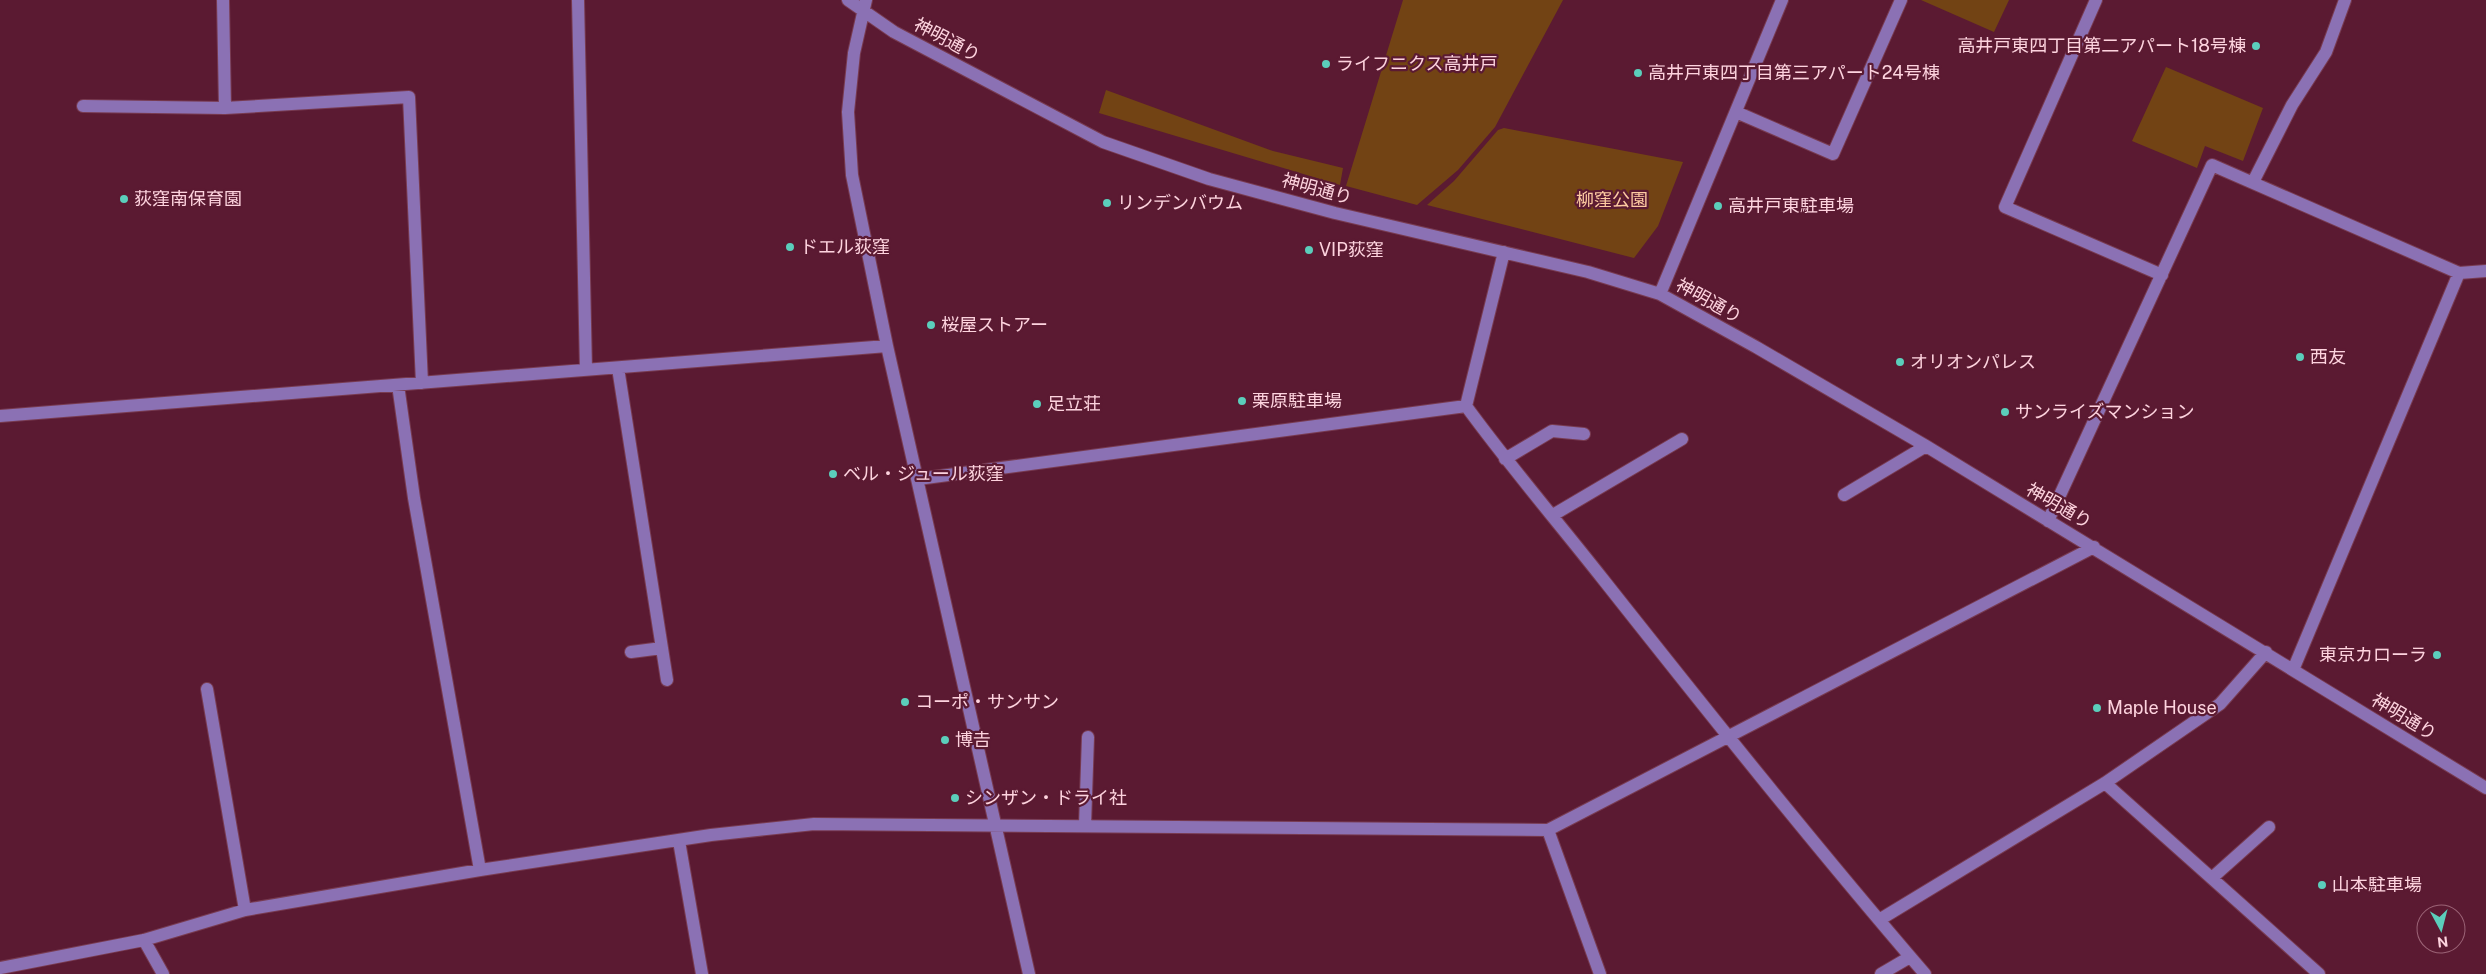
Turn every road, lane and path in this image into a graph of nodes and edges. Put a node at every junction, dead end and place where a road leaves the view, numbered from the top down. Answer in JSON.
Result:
{"nodes":[{"id":1,"x":223,"y":0,"type":"edge"},
{"id":2,"x":578,"y":0,"type":"edge"},
{"id":3,"x":848,"y":0,"type":"edge"},
{"id":4,"x":1782,"y":0,"type":"edge"},
{"id":5,"x":1901,"y":0,"type":"edge"},
{"id":6,"x":2096,"y":0,"type":"edge"},
{"id":7,"x":2345,"y":0,"type":"edge"},
{"id":8,"x":864,"y":5,"type":"edge"},
{"id":9,"x":83,"y":106,"type":"dead end"},
{"id":10,"x":225,"y":108,"type":"junction"},
{"id":11,"x":1736,"y":112,"type":"junction"},
{"id":12,"x":2253,"y":182,"type":"junction"},
{"id":13,"x":1504,"y":252,"type":"junction"},
{"id":14,"x":2486,"y":271,"type":"edge"},
{"id":15,"x":2459,"y":273,"type":"junction"},
{"id":16,"x":2162,"y":275,"type":"junction"},
{"id":17,"x":1660,"y":294,"type":"junction"},
{"id":18,"x":888,"y":346,"type":"junction"},
{"id":19,"x":618,"y":368,"type":"junction"},
{"id":20,"x":586,"y":370,"type":"junction"},
{"id":21,"x":422,"y":383,"type":"junction"},
{"id":22,"x":398,"y":385,"type":"junction"},
{"id":23,"x":1466,"y":406,"type":"junction"},
{"id":24,"x":0,"y":416,"type":"edge"},
{"id":25,"x":1584,"y":434,"type":"dead end"},
{"id":26,"x":1682,"y":439,"type":"dead end"},
{"id":27,"x":1926,"y":446,"type":"junction"},
{"id":28,"x":1505,"y":459,"type":"junction"},
{"id":29,"x":918,"y":479,"type":"junction"},
{"id":30,"x":1844,"y":495,"type":"dead end"},
{"id":31,"x":1552,"y":515,"type":"junction"},
{"id":32,"x":2048,"y":521,"type":"junction"},
{"id":33,"x":2094,"y":547,"type":"junction"},
{"id":34,"x":662,"y":648,"type":"junction"},
{"id":35,"x":631,"y":652,"type":"dead end"},
{"id":36,"x":2266,"y":652,"type":"junction"},
{"id":37,"x":2292,"y":670,"type":"junction"},
{"id":38,"x":667,"y":680,"type":"dead end"},
{"id":39,"x":207,"y":689,"type":"dead end"},
{"id":40,"x":1088,"y":737,"type":"dead end"},
{"id":41,"x":1727,"y":737,"type":"junction"},
{"id":42,"x":2105,"y":783,"type":"junction"},
{"id":43,"x":2486,"y":788,"type":"edge"},
{"id":44,"x":994,"y":824,"type":"junction"},
{"id":45,"x":1085,"y":825,"type":"junction"},
{"id":46,"x":2269,"y":827,"type":"dead end"},
{"id":47,"x":1548,"y":830,"type":"junction"},
{"id":48,"x":679,"y":841,"type":"junction"},
{"id":49,"x":480,"y":870,"type":"junction"},
{"id":50,"x":2213,"y":877,"type":"junction"},
{"id":51,"x":245,"y":910,"type":"junction"},
{"id":52,"x":1880,"y":920,"type":"junction"},
{"id":53,"x":144,"y":940,"type":"junction"},
{"id":54,"x":1910,"y":957,"type":"junction"},
{"id":55,"x":0,"y":968,"type":"edge"},
{"id":56,"x":163,"y":974,"type":"edge"},
{"id":57,"x":702,"y":974,"type":"edge"},
{"id":58,"x":1029,"y":974,"type":"edge"},
{"id":59,"x":1600,"y":974,"type":"edge"},
{"id":60,"x":1881,"y":974,"type":"edge"},
{"id":61,"x":1925,"y":974,"type":"edge"},
{"id":62,"x":2319,"y":974,"type":"edge"}],
"edges":[{"from":1,"to":10,"type":"street"},
{"from":2,"to":20,"type":"street"},
{"from":3,"to":8,"type":"street","name":"神明通り"},
{"from":4,"to":11,"type":"street"},
{"from":5,"to":11,"type":"street"},
{"from":6,"to":16,"type":"street"},
{"from":7,"to":12,"type":"street"},
{"from":8,"to":13,"type":"street","name":"神明通り"},
{"from":8,"to":18,"type":"street"},
{"from":9,"to":10,"type":"street"},
{"from":10,"to":21,"type":"street"},
{"from":11,"to":17,"type":"street"},
{"from":12,"to":15,"type":"street"},
{"from":12,"to":16,"type":"street"},
{"from":13,"to":17,"type":"street","name":"神明通り"},
{"from":13,"to":23,"type":"street"},
{"from":14,"to":15,"type":"street"},
{"from":15,"to":37,"type":"street"},
{"from":16,"to":32,"type":"street"},
{"from":17,"to":27,"type":"street","name":"神明通り"},
{"from":18,"to":19,"type":"street"},
{"from":18,"to":29,"type":"street"},
{"from":19,"to":20,"type":"street"},
{"from":19,"to":34,"type":"street"},
{"from":20,"to":21,"type":"street"},
{"from":21,"to":22,"type":"street"},
{"from":22,"to":24,"type":"street"},
{"from":22,"to":49,"type":"street"},
{"from":23,"to":28,"type":"street"},
{"from":23,"to":29,"type":"street"},
{"from":25,"to":28,"type":"street"},
{"from":26,"to":31,"type":"street"},
{"from":27,"to":30,"type":"street"},
{"from":27,"to":32,"type":"street","name":"神明通り"},
{"from":28,"to":31,"type":"street"},
{"from":29,"to":44,"type":"street"},
{"from":31,"to":41,"type":"street"},
{"from":32,"to":33,"type":"street","name":"神明通り"},
{"from":33,"to":36,"type":"street","name":"神明通り"},
{"from":33,"to":41,"type":"street"},
{"from":34,"to":35,"type":"street"},
{"from":34,"to":38,"type":"street"},
{"from":36,"to":37,"type":"street","name":"神明通り"},
{"from":36,"to":42,"type":"street"},
{"from":37,"to":43,"type":"street","name":"神明通り"},
{"from":39,"to":51,"type":"street"},
{"from":40,"to":45,"type":"street"},
{"from":41,"to":47,"type":"street"},
{"from":41,"to":52,"type":"street"},
{"from":42,"to":50,"type":"street"},
{"from":42,"to":52,"type":"street"},
{"from":44,"to":45,"type":"street"},
{"from":44,"to":48,"type":"street"},
{"from":44,"to":58,"type":"street"},
{"from":45,"to":47,"type":"street"},
{"from":46,"to":50,"type":"street"},
{"from":47,"to":59,"type":"street"},
{"from":48,"to":49,"type":"street"},
{"from":48,"to":57,"type":"street"},
{"from":49,"to":51,"type":"street"},
{"from":50,"to":62,"type":"street"},
{"from":51,"to":53,"type":"street"},
{"from":52,"to":54,"type":"street"},
{"from":53,"to":55,"type":"street"},
{"from":53,"to":56,"type":"street"},
{"from":54,"to":60,"type":"street"},
{"from":54,"to":61,"type":"street"}]}
